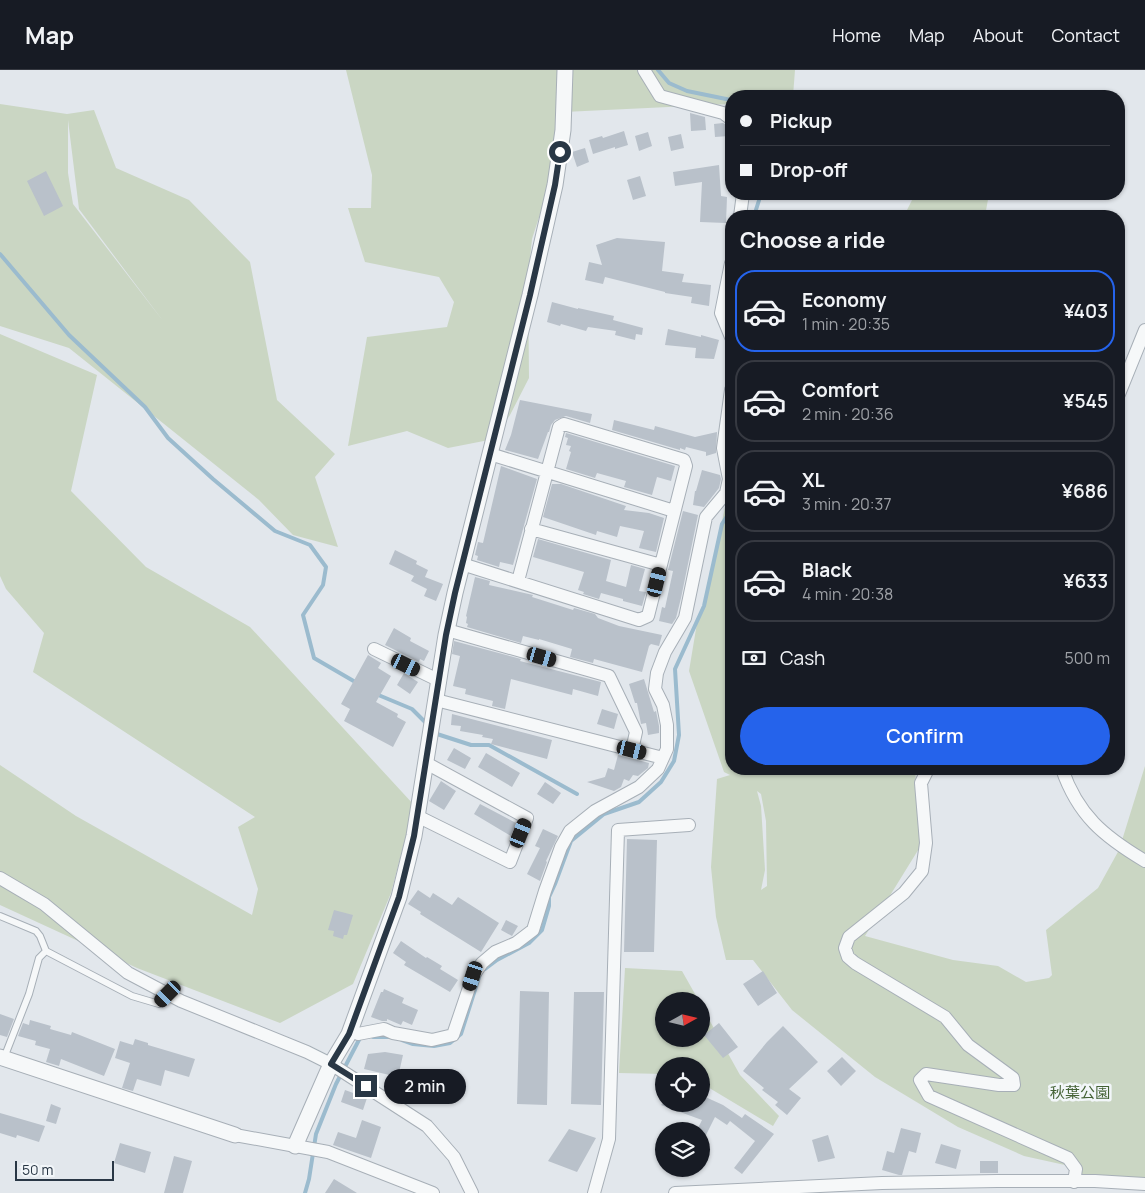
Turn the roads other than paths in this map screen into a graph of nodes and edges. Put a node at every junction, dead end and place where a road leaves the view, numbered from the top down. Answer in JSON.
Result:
{"nodes":[{"id":1,"x":566,"y":70,"type":"edge"},
{"id":2,"x":644,"y":70,"type":"edge"},
{"id":3,"x":725,"y":114,"type":"edge"},
{"id":4,"x":725,"y":293,"type":"edge"},
{"id":5,"x":725,"y":323,"type":"edge"},
{"id":6,"x":1145,"y":330,"type":"edge"},
{"id":7,"x":1125,"y":379,"type":"edge"},
{"id":8,"x":725,"y":434,"type":"edge"},
{"id":9,"x":490,"y":454,"type":"junction"},
{"id":10,"x":725,"y":460,"type":"edge"},
{"id":11,"x":547,"y":472,"type":"junction"},
{"id":12,"x":725,"y":494,"type":"edge"},
{"id":13,"x":674,"y":511,"type":"junction"},
{"id":14,"x":531,"y":530,"type":"junction"},
{"id":15,"x":462,"y":564,"type":"junction"},
{"id":16,"x":661,"y":565,"type":"junction"},
{"id":17,"x":518,"y":581,"type":"junction"},
{"id":18,"x":447,"y":630,"type":"junction"},
{"id":19,"x":374,"y":649,"type":"dead end"},
{"id":20,"x":440,"y":680,"type":"junction"},
{"id":21,"x":436,"y":700,"type":"junction"},
{"id":22,"x":632,"y":750,"type":"junction"},
{"id":23,"x":663,"y":758,"type":"junction"},
{"id":24,"x":426,"y":764,"type":"junction"},
{"id":25,"x":925,"y":775,"type":"edge"},
{"id":26,"x":1064,"y":775,"type":"edge"},
{"id":27,"x":417,"y":816,"type":"junction"},
{"id":28,"x":689,"y":826,"type":"dead end"},
{"id":29,"x":1145,"y":861,"type":"edge"},
{"id":30,"x":0,"y":878,"type":"edge"},
{"id":31,"x":0,"y":916,"type":"edge"},
{"id":32,"x":46,"y":951,"type":"junction"},
{"id":33,"x":168,"y":994,"type":"junction"},
{"id":34,"x":350,"y":1029,"type":"junction"},
{"id":35,"x":2,"y":1057,"type":"edge"},
{"id":36,"x":333,"y":1065,"type":"junction"},
{"id":37,"x":235,"y":1135,"type":"joint"},
{"id":38,"x":300,"y":1147,"type":"junction"},
{"id":39,"x":1074,"y":1182,"type":"junction"},
{"id":40,"x":1145,"y":1184,"type":"edge"},
{"id":41,"x":1017,"y":1187,"type":"edge"},
{"id":42,"x":433,"y":1193,"type":"edge"},
{"id":43,"x":472,"y":1193,"type":"edge"},
{"id":44,"x":594,"y":1193,"type":"edge"},
{"id":45,"x":675,"y":1193,"type":"edge"}],
"edges":[{"from":1,"to":9,"type":"street"},
{"from":2,"to":3,"type":"street"},
{"from":4,"to":5,"type":"street"},
{"from":6,"to":7,"type":"street"},
{"from":8,"to":10,"type":"street"},
{"from":9,"to":11,"type":"street"},
{"from":9,"to":15,"type":"street"},
{"from":11,"to":13,"type":"street"},
{"from":11,"to":13,"type":"street"},
{"from":11,"to":14,"type":"street"},
{"from":12,"to":23,"type":"street"},
{"from":13,"to":16,"type":"street"},
{"from":14,"to":16,"type":"street"},
{"from":14,"to":17,"type":"street"},
{"from":15,"to":17,"type":"street"},
{"from":15,"to":18,"type":"street"},
{"from":16,"to":17,"type":"street"},
{"from":18,"to":20,"type":"street"},
{"from":18,"to":22,"type":"street"},
{"from":19,"to":20,"type":"street"},
{"from":20,"to":21,"type":"street"},
{"from":21,"to":22,"type":"street"},
{"from":21,"to":24,"type":"street"},
{"from":22,"to":23,"type":"street"},
{"from":23,"to":34,"type":"street"},
{"from":24,"to":27,"type":"street"},
{"from":24,"to":27,"type":"street"},
{"from":25,"to":39,"type":"street"},
{"from":26,"to":29,"type":"street"},
{"from":27,"to":34,"type":"street"},
{"from":28,"to":44,"type":"street"},
{"from":30,"to":33,"type":"street"},
{"from":31,"to":32,"type":"lane"},
{"from":32,"to":33,"type":"lane"},
{"from":32,"to":35,"type":"lane"},
{"from":33,"to":36,"type":"street"},
{"from":34,"to":36,"type":"street"},
{"from":35,"to":37,"type":"street"},
{"from":36,"to":38,"type":"street"},
{"from":36,"to":43,"type":"street"},
{"from":37,"to":38,"type":"street"},
{"from":38,"to":42,"type":"street"},
{"from":39,"to":40,"type":"street"},
{"from":39,"to":41,"type":"street"},
{"from":41,"to":45,"type":"street"}]}
